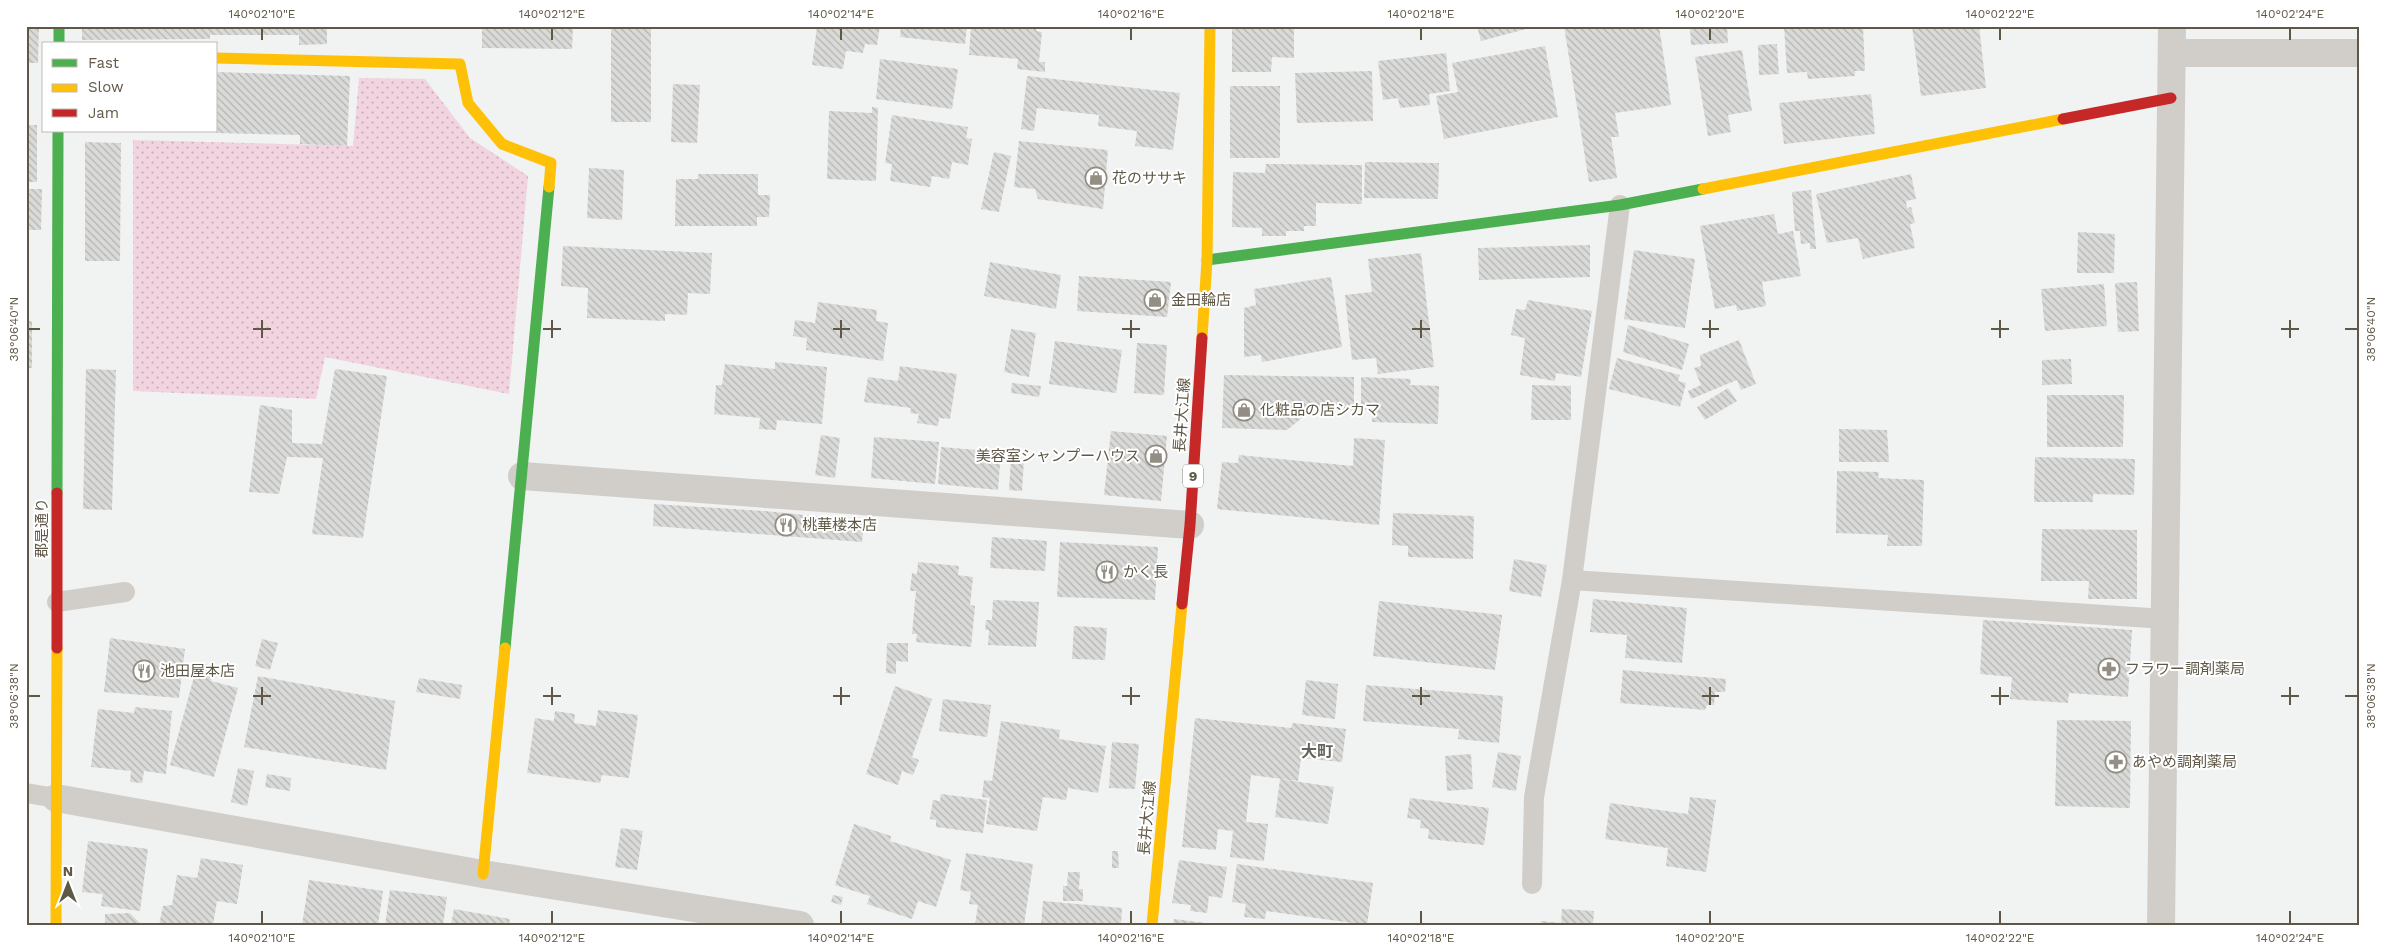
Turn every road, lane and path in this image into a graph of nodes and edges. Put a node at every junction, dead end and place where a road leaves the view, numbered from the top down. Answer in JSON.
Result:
{"nodes":[{"id":1,"x":59,"y":26,"type":"edge"},
{"id":2,"x":1210,"y":26,"type":"edge"},
{"id":3,"x":2172,"y":26,"type":"edge"},
{"id":4,"x":59,"y":42,"type":"edge"},
{"id":5,"x":2172,"y":54,"type":"junction"},
{"id":6,"x":2359,"y":54,"type":"edge"},
{"id":7,"x":218,"y":58,"type":"edge"},
{"id":8,"x":2171,"y":98,"type":"junction"},
{"id":9,"x":58,"y":132,"type":"edge"},
{"id":10,"x":1620,"y":205,"type":"junction"},
{"id":11,"x":1207,"y":260,"type":"junction"},
{"id":12,"x":522,"y":476,"type":"junction"},
{"id":13,"x":1190,"y":525,"type":"junction"},
{"id":14,"x":1572,"y":580,"type":"junction"},
{"id":15,"x":125,"y":592,"type":"dead end"},
{"id":16,"x":57,"y":602,"type":"junction"},
{"id":17,"x":2165,"y":619,"type":"junction"},
{"id":18,"x":26,"y":793,"type":"edge"},
{"id":19,"x":56,"y":798,"type":"junction"},
{"id":20,"x":483,"y":874,"type":"junction"},
{"id":21,"x":1532,"y":884,"type":"dead end"},
{"id":22,"x":56,"y":925,"type":"edge"},
{"id":23,"x":800,"y":925,"type":"edge"},
{"id":24,"x":1152,"y":925,"type":"edge"},
{"id":25,"x":2161,"y":925,"type":"edge"}],
"edges":[{"from":1,"to":4,"type":"street"},
{"from":2,"to":11,"type":"street","name":"長井大江線","number":"9"},
{"from":3,"to":5,"type":"street"},
{"from":5,"to":6,"type":"street"},
{"from":5,"to":8,"type":"street"},
{"from":7,"to":12,"type":"street"},
{"from":8,"to":10,"type":"street"},
{"from":8,"to":17,"type":"street"},
{"from":9,"to":16,"type":"street","name":"郡是通り"},
{"from":10,"to":11,"type":"street"},
{"from":10,"to":14,"type":"lane"},
{"from":11,"to":13,"type":"street","name":"長井大江線","number":"9"},
{"from":12,"to":13,"type":"street"},
{"from":12,"to":20,"type":"street"},
{"from":13,"to":24,"type":"street","name":"長井大江線","number":"9"},
{"from":14,"to":17,"type":"lane"},
{"from":14,"to":21,"type":"lane"},
{"from":15,"to":16,"type":"lane"},
{"from":16,"to":19,"type":"street","name":"郡是通り"},
{"from":17,"to":25,"type":"street"},
{"from":18,"to":19,"type":"lane"},
{"from":19,"to":20,"type":"street"},
{"from":19,"to":22,"type":"street","name":"郡是通り"},
{"from":20,"to":23,"type":"street"}]}
